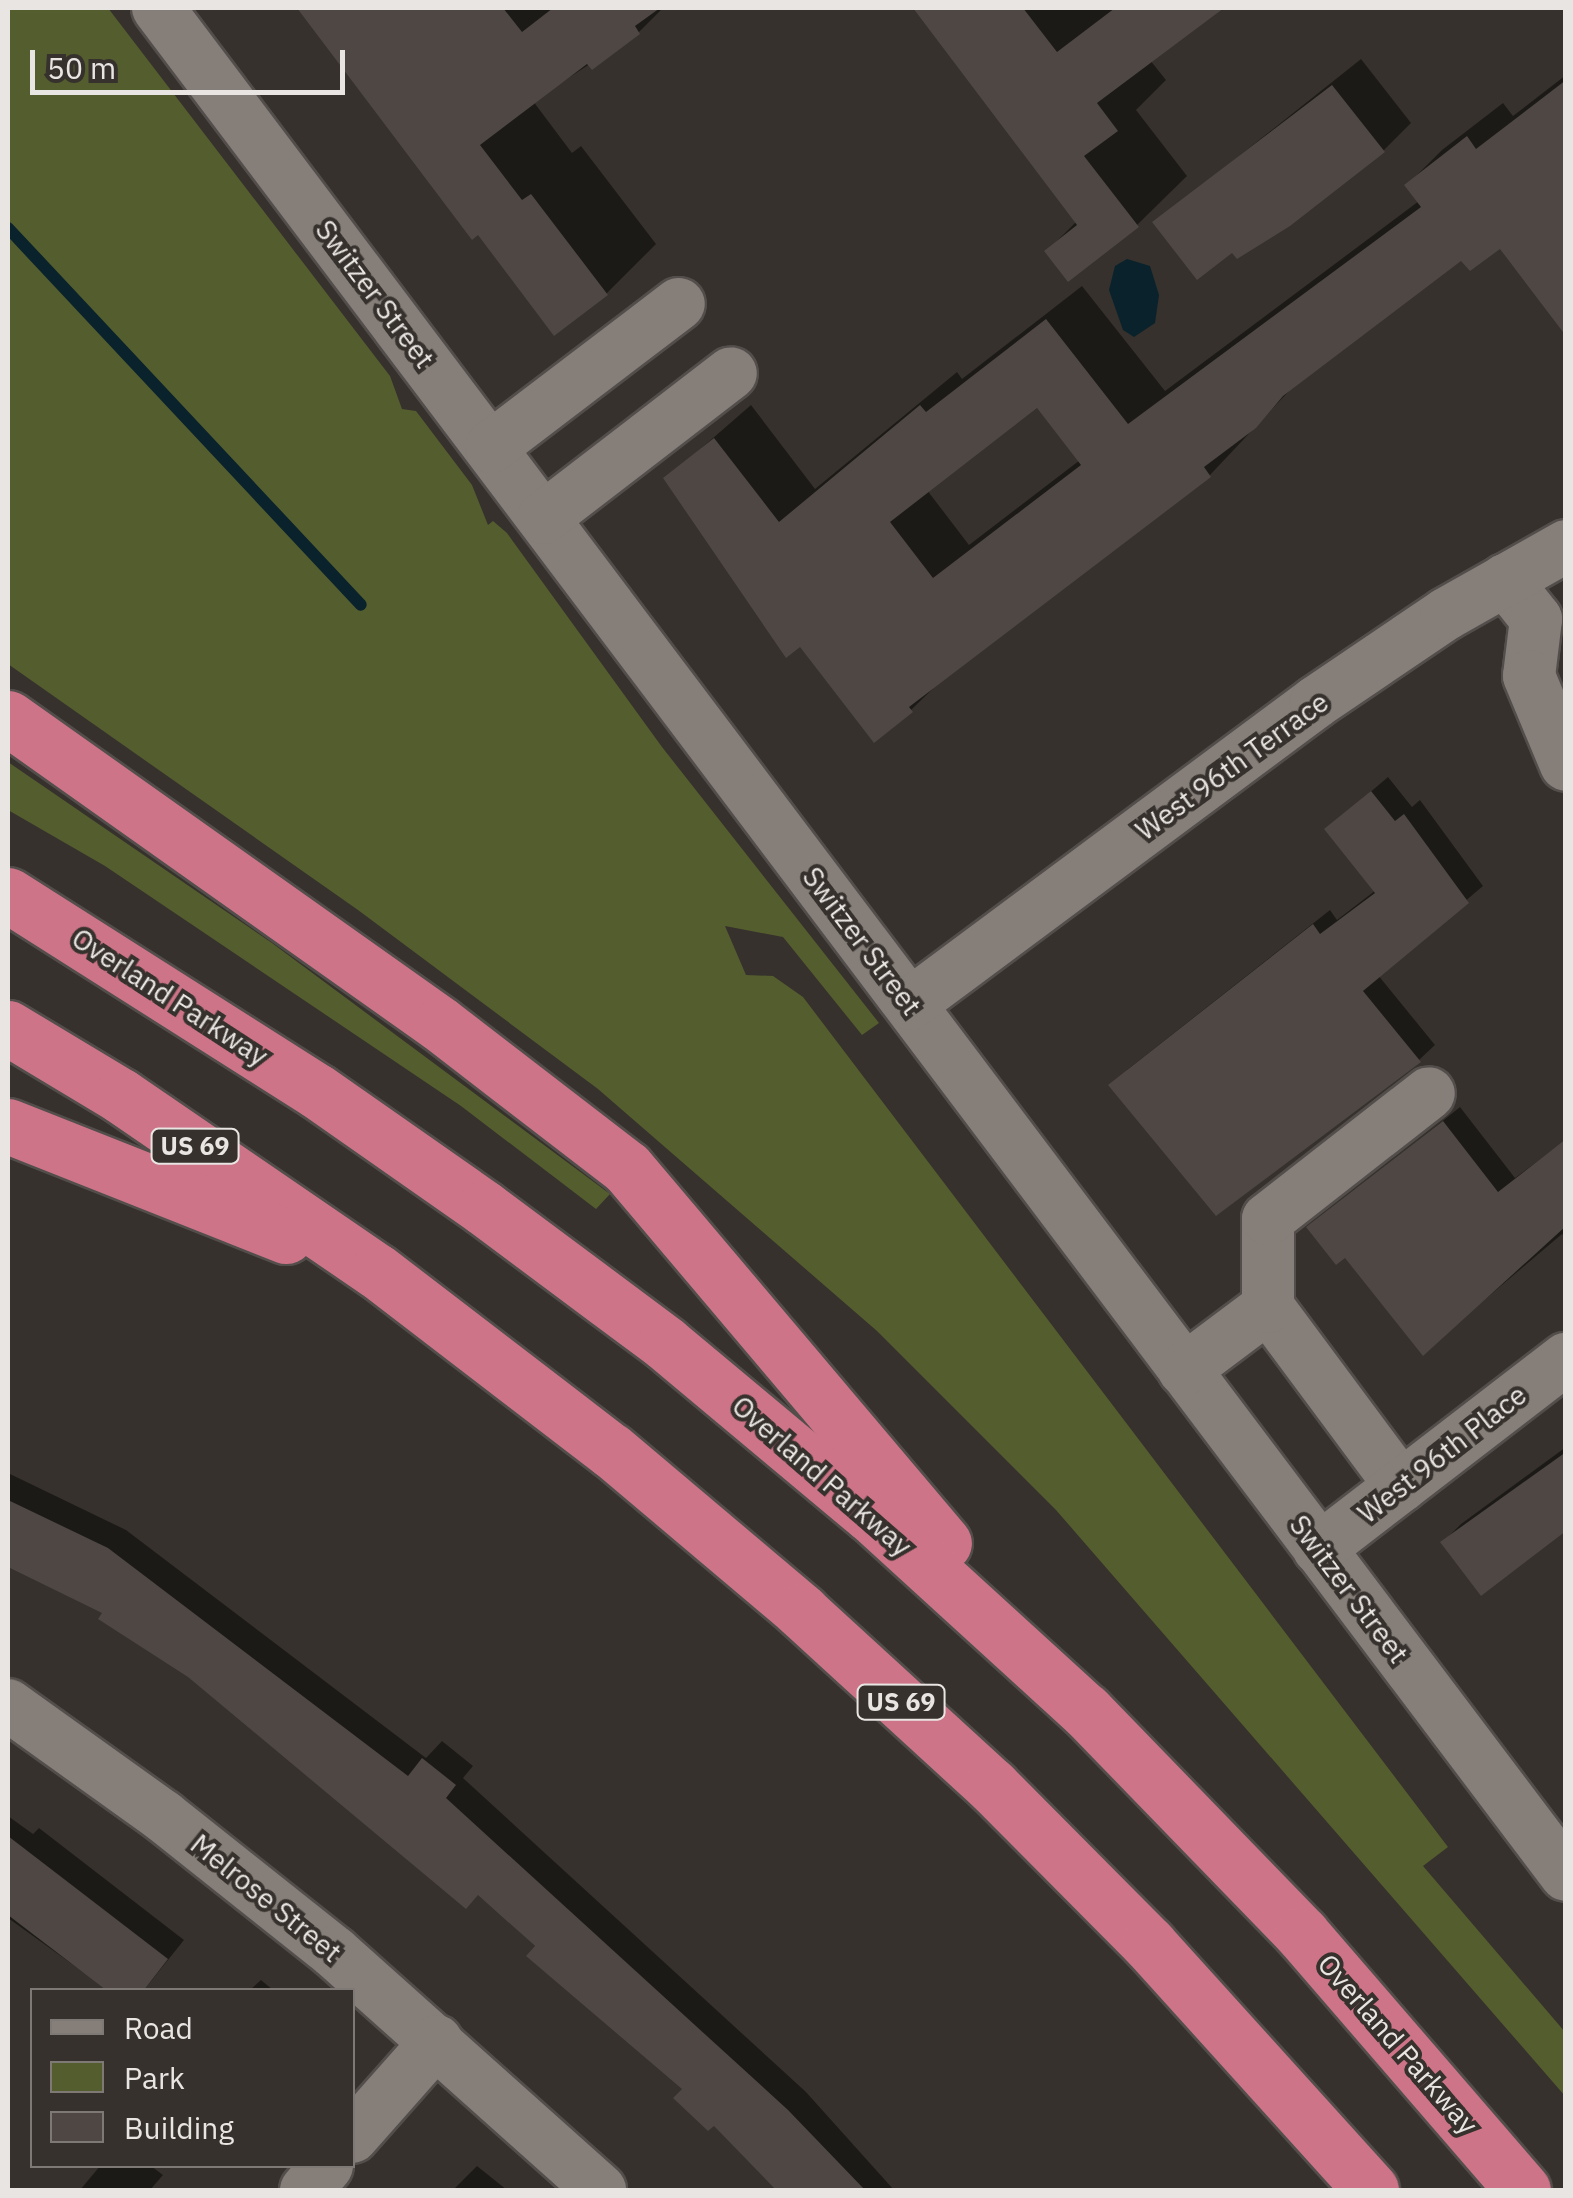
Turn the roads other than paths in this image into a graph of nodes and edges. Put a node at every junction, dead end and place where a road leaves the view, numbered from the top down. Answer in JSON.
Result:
{"nodes":[{"id":1,"x":158,"y":8,"type":"edge"},
{"id":2,"x":679,"y":304,"type":"dead end"},
{"id":3,"x":731,"y":374,"type":"dead end"},
{"id":4,"x":490,"y":448,"type":"junction"},
{"id":5,"x":544,"y":518,"type":"junction"},
{"id":6,"x":1566,"y":546,"type":"edge"},
{"id":7,"x":1506,"y":580,"type":"junction"},
{"id":8,"x":8,"y":718,"type":"edge"},
{"id":9,"x":1566,"y":765,"type":"edge"},
{"id":10,"x":8,"y":895,"type":"edge"},
{"id":11,"x":910,"y":1004,"type":"junction"},
{"id":12,"x":8,"y":1028,"type":"edge"},
{"id":13,"x":1429,"y":1093,"type":"dead end"},
{"id":14,"x":8,"y":1126,"type":"edge"},
{"id":15,"x":377,"y":1272,"type":"junction"},
{"id":16,"x":1268,"y":1307,"type":"junction"},
{"id":17,"x":1566,"y":1359,"type":"edge"},
{"id":18,"x":1184,"y":1370,"type":"junction"},
{"id":19,"x":1401,"y":1486,"type":"junction"},
{"id":20,"x":1319,"y":1549,"type":"junction"},
{"id":21,"x":8,"y":1705,"type":"edge"},
{"id":22,"x":1086,"y":1711,"type":"junction"},
{"id":23,"x":1566,"y":1875,"type":"edge"},
{"id":24,"x":437,"y":2041,"type":"junction"},
{"id":25,"x":355,"y":2134,"type":"edge"},
{"id":26,"x":326,"y":2168,"type":"edge"},
{"id":27,"x":306,"y":2190,"type":"edge"},
{"id":28,"x":600,"y":2190,"type":"edge"},
{"id":29,"x":1372,"y":2190,"type":"edge"},
{"id":30,"x":1523,"y":2190,"type":"edge"}],
"edges":[{"from":1,"to":4,"type":"street","name":"Switzer Street"},
{"from":2,"to":4,"type":"street"},
{"from":3,"to":5,"type":"street"},
{"from":4,"to":5,"type":"street","name":"Switzer Street"},
{"from":5,"to":11,"type":"street","name":"Switzer Street"},
{"from":6,"to":7,"type":"street","name":"West 96th Terrace"},
{"from":7,"to":9,"type":"street"},
{"from":7,"to":11,"type":"street","name":"West 96th Terrace"},
{"from":8,"to":22,"type":"highway"},
{"from":10,"to":22,"type":"highway","name":"Overland Parkway"},
{"from":11,"to":18,"type":"street","name":"Switzer Street"},
{"from":12,"to":15,"type":"highway","number":"US 69"},
{"from":13,"to":16,"type":"street"},
{"from":14,"to":15,"type":"highway"},
{"from":15,"to":29,"type":"highway","number":"US 69"},
{"from":16,"to":18,"type":"street"},
{"from":16,"to":19,"type":"street"},
{"from":17,"to":19,"type":"street","name":"West 96th Place"},
{"from":18,"to":20,"type":"street","name":"Switzer Street"},
{"from":19,"to":20,"type":"street","name":"West 96th Place"},
{"from":20,"to":23,"type":"street","name":"Switzer Street"},
{"from":21,"to":24,"type":"street","name":"Melrose Street"},
{"from":22,"to":30,"type":"highway","name":"Overland Parkway"},
{"from":24,"to":25,"type":"street"},
{"from":24,"to":28,"type":"street","name":"Melrose Street"},
{"from":26,"to":27,"type":"street"}]}
